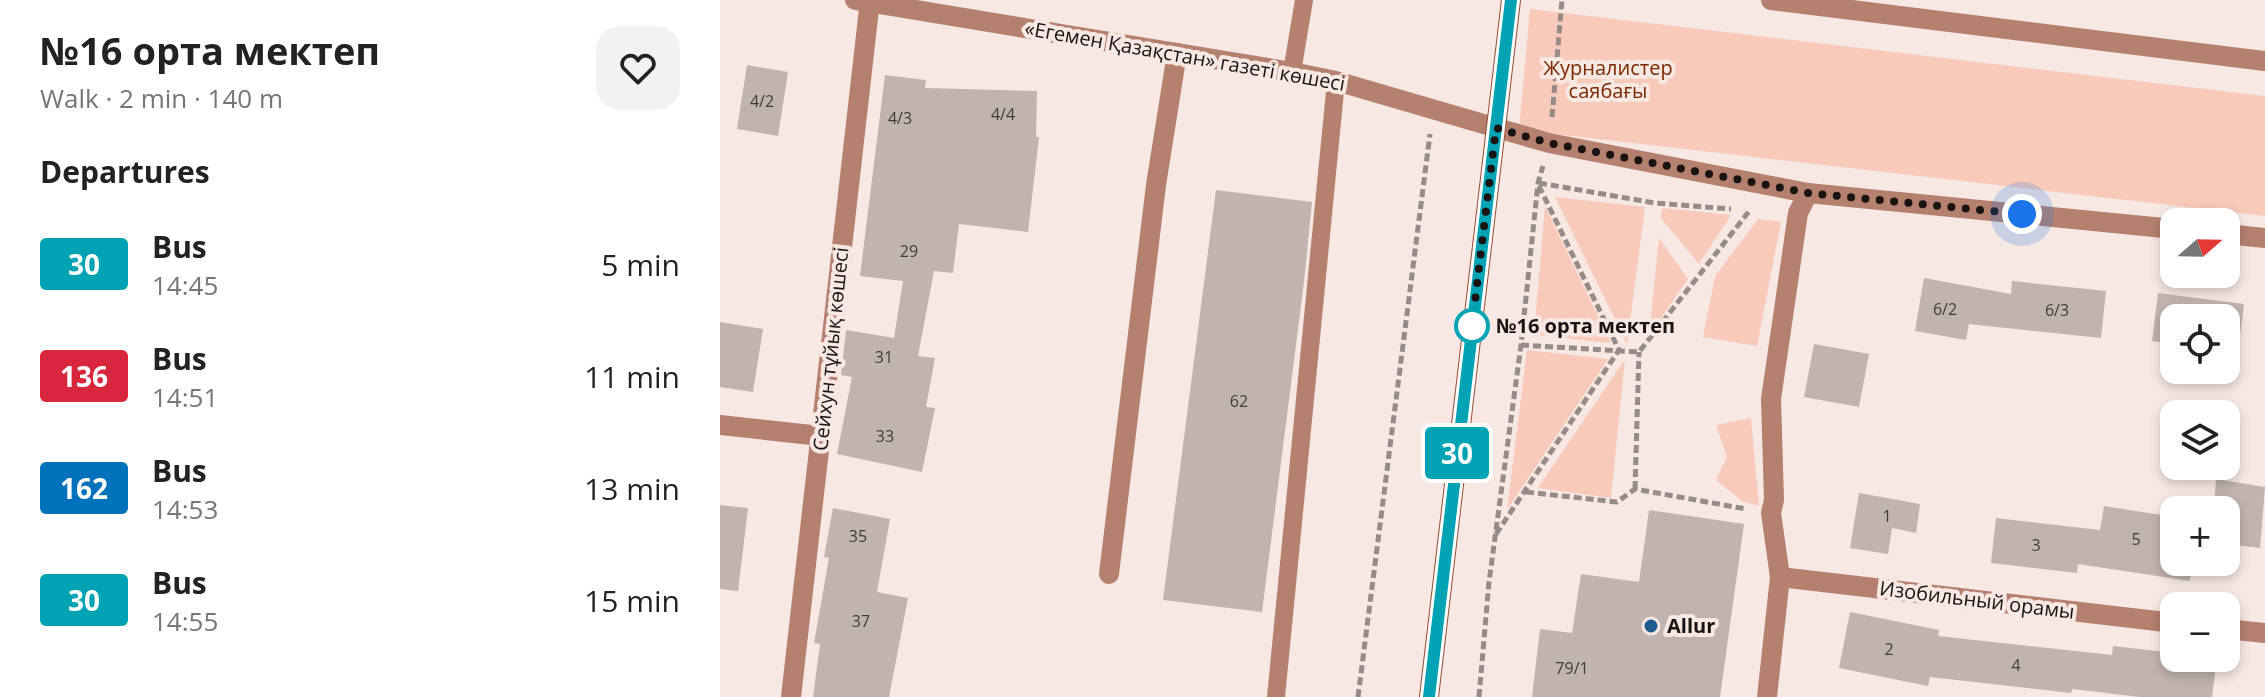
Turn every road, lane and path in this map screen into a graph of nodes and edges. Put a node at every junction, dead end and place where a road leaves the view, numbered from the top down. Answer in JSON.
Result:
{"nodes":[{"id":1,"x":1304,"y":0,"type":"edge"},
{"id":2,"x":1511,"y":0,"type":"edge"},
{"id":3,"x":1562,"y":0,"type":"edge"},
{"id":4,"x":1771,"y":0,"type":"edge"},
{"id":5,"x":865,"y":1,"type":"edge"},
{"id":6,"x":1815,"y":3,"type":"edge"},
{"id":7,"x":1177,"y":53,"type":"junction"},
{"id":8,"x":2265,"y":61,"type":"edge"},
{"id":9,"x":1292,"y":72,"type":"junction"},
{"id":10,"x":1336,"y":81,"type":"junction"},
{"id":11,"x":1433,"y":110,"type":"junction"},
{"id":12,"x":1496,"y":128,"type":"junction"},
{"id":13,"x":1549,"y":143,"type":"junction"},
{"id":14,"x":1538,"y":183,"type":"junction"},
{"id":15,"x":1808,"y":193,"type":"junction"},
{"id":16,"x":1750,"y":210,"type":"junction"},
{"id":17,"x":1798,"y":213,"type":"junction"},
{"id":18,"x":2160,"y":228,"type":"edge"},
{"id":19,"x":2240,"y":235,"type":"edge"},
{"id":20,"x":2265,"y":238,"type":"edge"},
{"id":21,"x":1521,"y":345,"type":"junction"},
{"id":22,"x":1619,"y":350,"type":"junction"},
{"id":23,"x":1639,"y":352,"type":"junction"},
{"id":24,"x":720,"y":425,"type":"edge"},
{"id":25,"x":821,"y":436,"type":"junction"},
{"id":26,"x":1635,"y":489,"type":"junction"},
{"id":27,"x":1526,"y":492,"type":"junction"},
{"id":28,"x":1771,"y":513,"type":"junction"},
{"id":29,"x":1494,"y":537,"type":"junction"},
{"id":30,"x":1109,"y":574,"type":"dead end"},
{"id":31,"x":1780,"y":577,"type":"junction"},
{"id":32,"x":2160,"y":621,"type":"edge"},
{"id":33,"x":2240,"y":630,"type":"edge"},
{"id":34,"x":2265,"y":633,"type":"edge"},
{"id":35,"x":791,"y":697,"type":"edge"},
{"id":36,"x":1276,"y":697,"type":"edge"},
{"id":37,"x":1358,"y":697,"type":"edge"},
{"id":38,"x":1429,"y":697,"type":"edge"},
{"id":39,"x":1479,"y":697,"type":"edge"},
{"id":40,"x":1767,"y":697,"type":"edge"}],
"edges":[{"from":1,"to":9,"type":"lane"},
{"from":2,"to":12,"type":"main road"},
{"from":3,"to":13,"type":"path"},
{"from":4,"to":6,"type":"street"},
{"from":5,"to":7,"type":"street","name":"«Егемен Қазақстан» газеті көшесі"},
{"from":5,"to":25,"type":"street","name":"Сейхун тұйық көшесі"},
{"from":6,"to":8,"type":"street"},
{"from":7,"to":9,"type":"street","name":"«Егемен Қазақстан» газеті көшесі"},
{"from":7,"to":30,"type":"street"},
{"from":9,"to":10,"type":"street","name":"«Егемен Қазақстан» газеті көшесі"},
{"from":10,"to":11,"type":"street","name":"«Егемен Қазақстан» газеті көшесі"},
{"from":10,"to":36,"type":"lane"},
{"from":11,"to":12,"type":"street","name":"«Егемен Қазақстан» газеті көшесі"},
{"from":11,"to":37,"type":"path"},
{"from":12,"to":13,"type":"street","name":"«Егемен Қазақстан» газеті көшесі"},
{"from":12,"to":38,"type":"main road"},
{"from":13,"to":14,"type":"path"},
{"from":13,"to":15,"type":"street","name":"«Егемен Қазақстан» газеті көшесі"},
{"from":14,"to":16,"type":"path"},
{"from":14,"to":21,"type":"path"},
{"from":14,"to":22,"type":"path"},
{"from":15,"to":17,"type":"street"},
{"from":15,"to":18,"type":"street","name":"«Егемен Қазақстан» газеті көшесі"},
{"from":16,"to":17,"type":"path"},
{"from":16,"to":23,"type":"path"},
{"from":17,"to":28,"type":"street"},
{"from":19,"to":20,"type":"street"},
{"from":21,"to":22,"type":"path"},
{"from":21,"to":29,"type":"path"},
{"from":22,"to":23,"type":"path"},
{"from":22,"to":27,"type":"path"},
{"from":23,"to":26,"type":"path"},
{"from":24,"to":25,"type":"street"},
{"from":25,"to":35,"type":"street","name":"Сейхун тұйық көшесі"},
{"from":26,"to":27,"type":"path"},
{"from":26,"to":28,"type":"path"},
{"from":27,"to":29,"type":"path"},
{"from":28,"to":31,"type":"street"},
{"from":29,"to":39,"type":"path"},
{"from":31,"to":32,"type":"street","name":"Изобильный орамы"},
{"from":31,"to":40,"type":"street"},
{"from":33,"to":34,"type":"street"}]}
